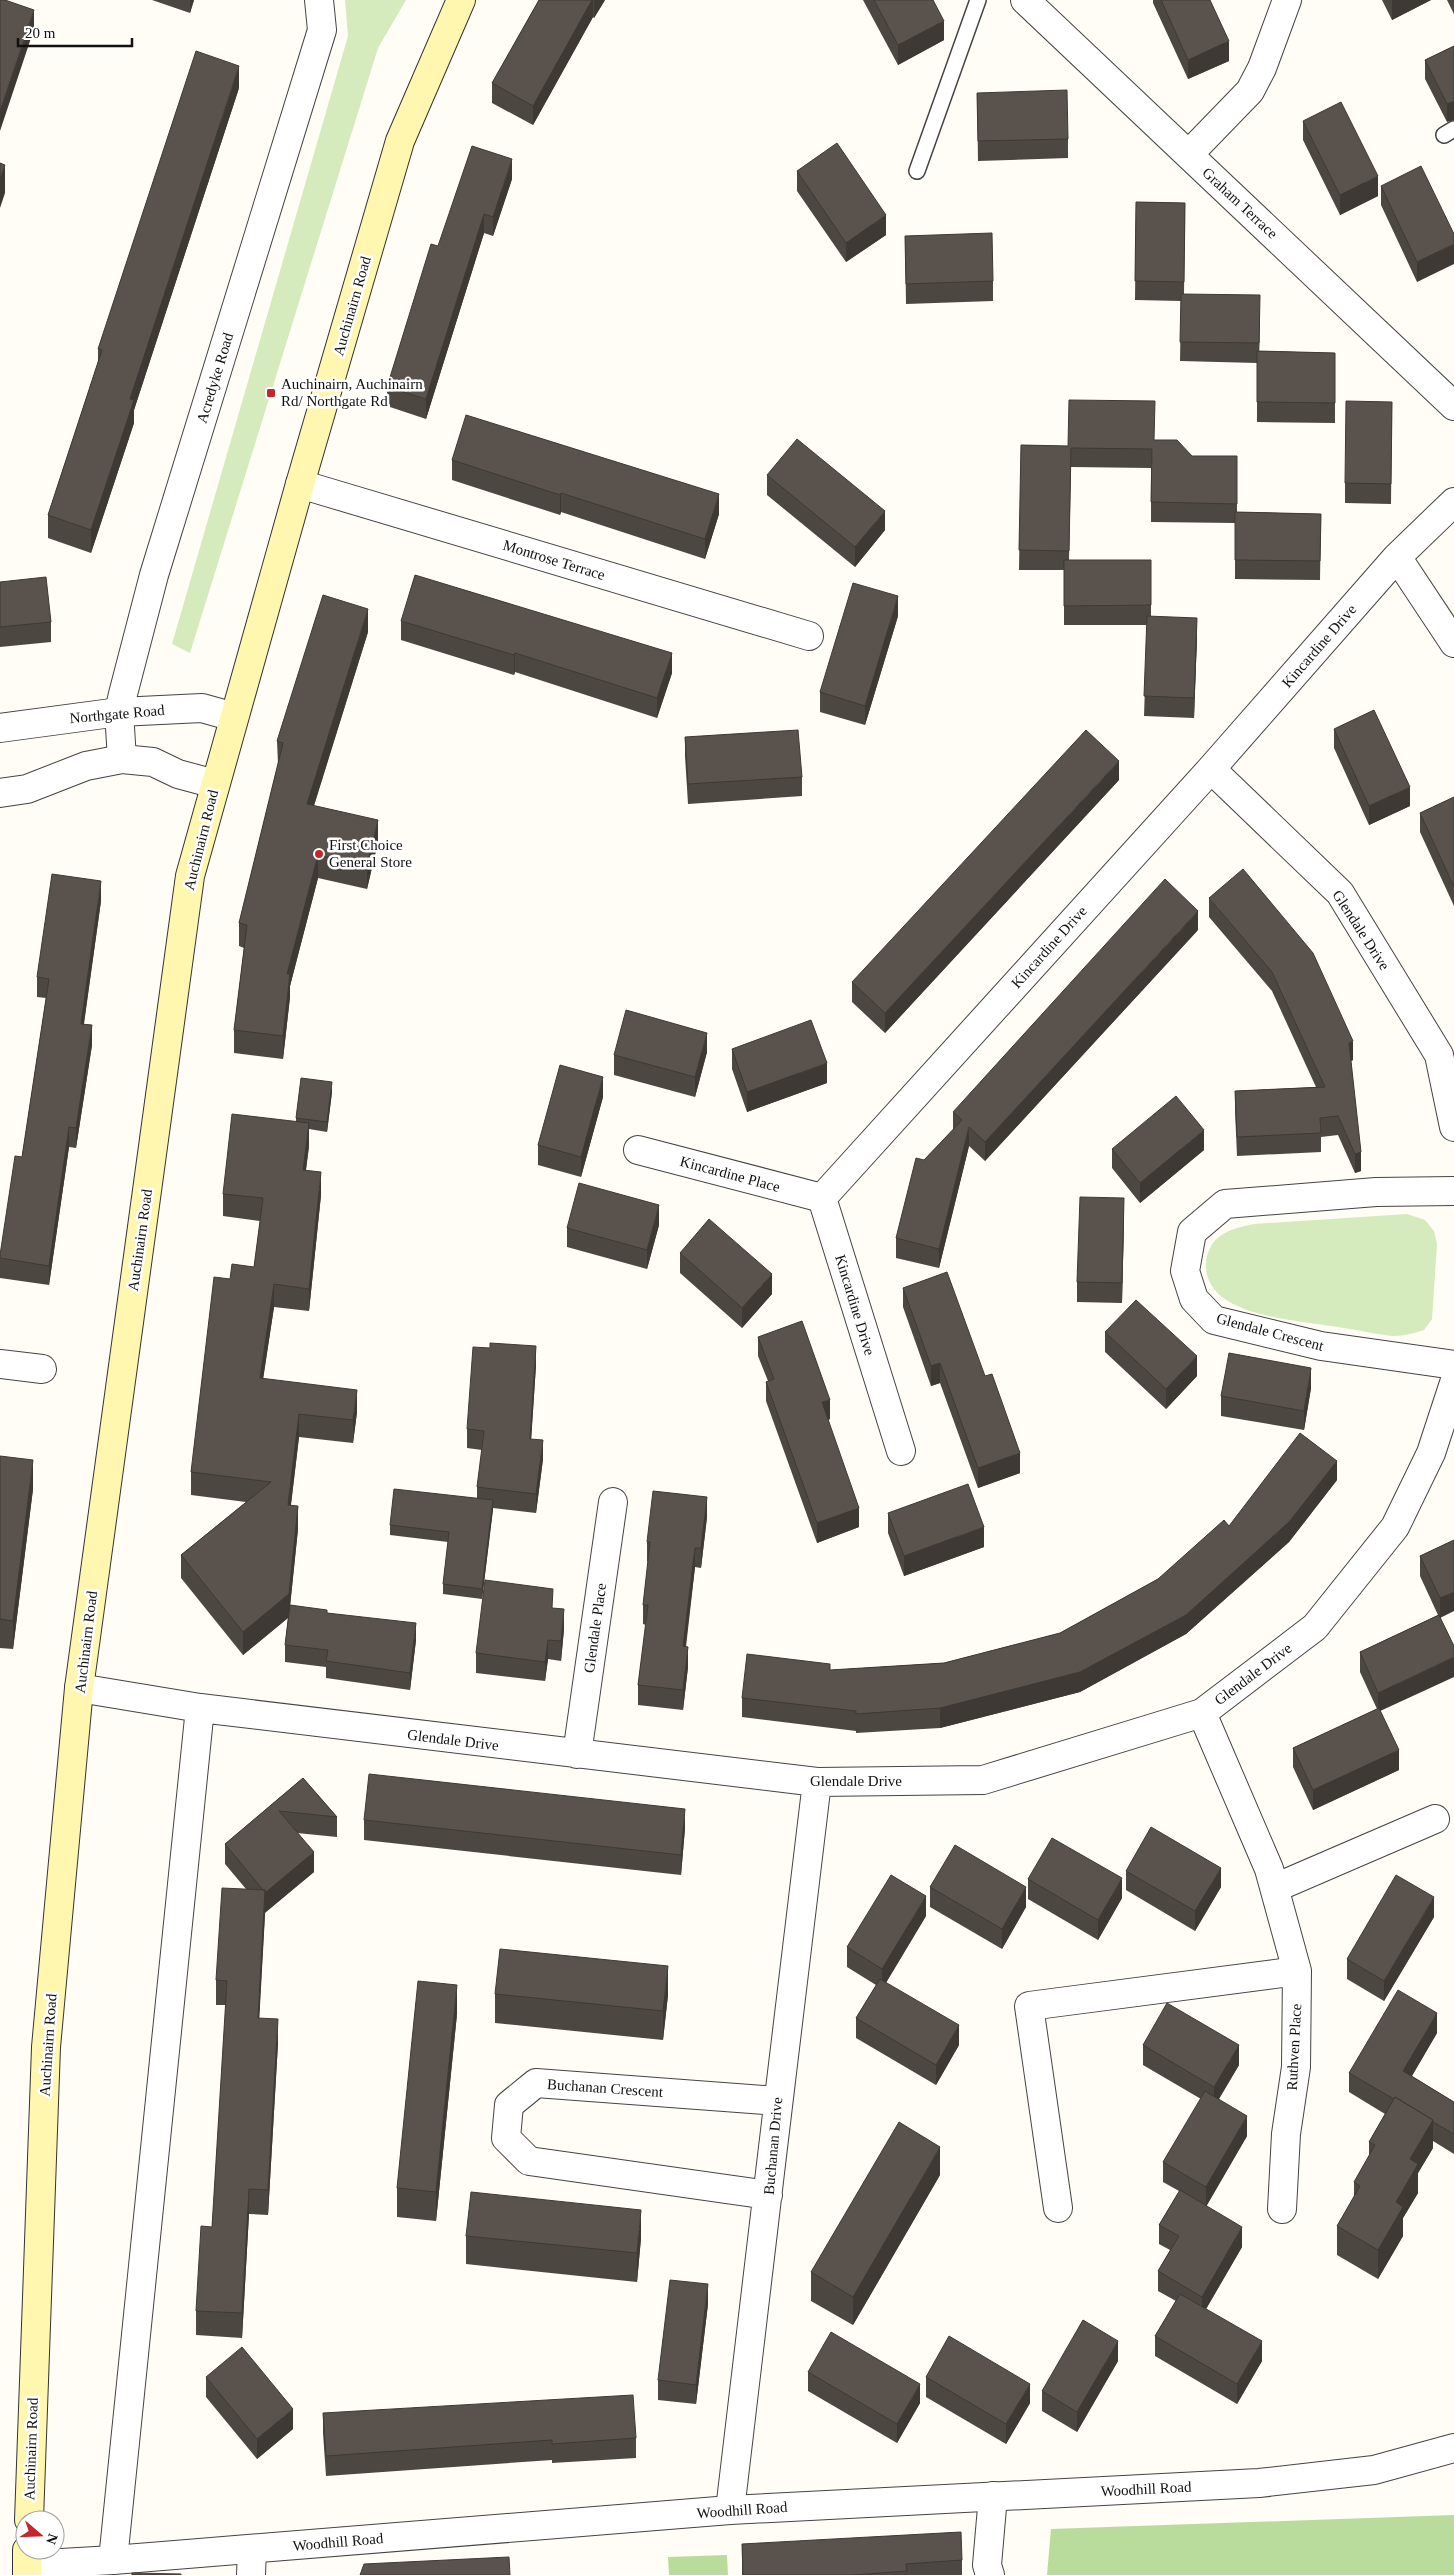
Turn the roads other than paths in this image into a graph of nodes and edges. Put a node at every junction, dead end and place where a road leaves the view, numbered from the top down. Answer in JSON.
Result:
{"nodes":[{"id":1,"x":319,"y":0,"type":"edge"},
{"id":2,"x":461,"y":0,"type":"edge"},
{"id":3,"x":978,"y":0,"type":"edge"},
{"id":4,"x":1025,"y":0,"type":"edge"},
{"id":5,"x":1287,"y":0,"type":"edge"},
{"id":6,"x":1188,"y":154,"type":"junction"},
{"id":7,"x":917,"y":171,"type":"dead end"},
{"id":8,"x":1454,"y":406,"type":"edge"},
{"id":9,"x":300,"y":484,"type":"junction"},
{"id":10,"x":1454,"y":502,"type":"edge"},
{"id":11,"x":1397,"y":557,"type":"junction"},
{"id":12,"x":809,"y":636,"type":"dead end"},
{"id":13,"x":1454,"y":643,"type":"edge"},
{"id":14,"x":119,"y":712,"type":"junction"},
{"id":15,"x":234,"y":716,"type":"junction"},
{"id":16,"x":0,"y":728,"type":"edge"},
{"id":17,"x":122,"y":759,"type":"junction"},
{"id":18,"x":1211,"y":769,"type":"junction"},
{"id":19,"x":215,"y":784,"type":"junction"},
{"id":20,"x":0,"y":793,"type":"edge"},
{"id":21,"x":1454,"y":1127,"type":"edge"},
{"id":22,"x":638,"y":1150,"type":"dead end"},
{"id":23,"x":1454,"y":1191,"type":"edge"},
{"id":24,"x":822,"y":1198,"type":"junction"},
{"id":25,"x":0,"y":1364,"type":"edge"},
{"id":26,"x":1454,"y":1365,"type":"edge"},
{"id":27,"x":42,"y":1369,"type":"dead end"},
{"id":28,"x":1454,"y":1383,"type":"edge"},
{"id":29,"x":901,"y":1451,"type":"dead end"},
{"id":30,"x":613,"y":1502,"type":"dead end"},
{"id":31,"x":79,"y":1688,"type":"junction"},
{"id":32,"x":200,"y":1708,"type":"junction"},
{"id":33,"x":1202,"y":1713,"type":"junction"},
{"id":34,"x":577,"y":1754,"type":"junction"},
{"id":35,"x":817,"y":1782,"type":"junction"},
{"id":36,"x":1435,"y":1818,"type":"dead end"},
{"id":37,"x":1275,"y":1888,"type":"junction"},
{"id":38,"x":1297,"y":1972,"type":"junction"},
{"id":39,"x":777,"y":2101,"type":"junction"},
{"id":40,"x":768,"y":2195,"type":"junction"},
{"id":41,"x":1058,"y":2208,"type":"dead end"},
{"id":42,"x":1282,"y":2209,"type":"dead end"},
{"id":43,"x":1454,"y":2448,"type":"edge"},
{"id":44,"x":994,"y":2496,"type":"junction"},
{"id":45,"x":29,"y":2510,"type":"edge"},
{"id":46,"x":730,"y":2510,"type":"junction"},
{"id":47,"x":113,"y":2560,"type":"junction"},
{"id":48,"x":252,"y":2562,"type":"edge"},
{"id":49,"x":27,"y":2563,"type":"edge"},
{"id":50,"x":990,"y":2575,"type":"edge"}],
"edges":[{"from":1,"to":14,"type":"street","name":"Acredyke Road"},
{"from":2,"to":9,"type":"main road","name":"Auchinairn Road"},
{"from":3,"to":7,"type":"lane"},
{"from":4,"to":6,"type":"street","name":"Graham Terrace"},
{"from":5,"to":6,"type":"street"},
{"from":6,"to":8,"type":"street","name":"Graham Terrace"},
{"from":9,"to":12,"type":"street","name":"Montrose Terrace"},
{"from":9,"to":15,"type":"main road","name":"Auchinairn Road"},
{"from":10,"to":11,"type":"street","name":"Kincardine Drive"},
{"from":11,"to":13,"type":"street"},
{"from":11,"to":18,"type":"street","name":"Kincardine Drive"},
{"from":14,"to":15,"type":"street","name":"Northgate Road"},
{"from":14,"to":16,"type":"street","name":"Northgate Road"},
{"from":14,"to":17,"type":"street","name":"Acredyke Road"},
{"from":15,"to":19,"type":"main road","name":"Auchinairn Road"},
{"from":17,"to":19,"type":"street"},
{"from":17,"to":20,"type":"street"},
{"from":18,"to":21,"type":"street","name":"Glendale Drive"},
{"from":18,"to":24,"type":"street","name":"Kincardine Drive"},
{"from":19,"to":31,"type":"main road","name":"Auchinairn Road"},
{"from":22,"to":24,"type":"street","name":"Kincardine Place"},
{"from":23,"to":26,"type":"street","name":"Glendale Crescent"},
{"from":24,"to":29,"type":"street","name":"Kincardine Drive"},
{"from":25,"to":27,"type":"street"},
{"from":28,"to":33,"type":"street","name":"Glendale Drive"},
{"from":30,"to":34,"type":"street","name":"Glendale Place"},
{"from":31,"to":32,"type":"street","name":"Glendale Drive"},
{"from":31,"to":45,"type":"main road","name":"Auchinairn Road"},
{"from":32,"to":34,"type":"street","name":"Glendale Drive"},
{"from":32,"to":47,"type":"street"},
{"from":33,"to":35,"type":"street","name":"Glendale Drive"},
{"from":33,"to":37,"type":"street","name":"Ruthven Place"},
{"from":34,"to":35,"type":"street","name":"Glendale Drive"},
{"from":35,"to":39,"type":"street","name":"Buchanan Drive"},
{"from":36,"to":37,"type":"street"},
{"from":37,"to":38,"type":"street","name":"Ruthven Place"},
{"from":38,"to":41,"type":"street"},
{"from":38,"to":42,"type":"street","name":"Ruthven Place"},
{"from":39,"to":40,"type":"street","name":"Buchanan Drive"},
{"from":39,"to":40,"type":"street","name":"Buchanan Crescent"},
{"from":40,"to":46,"type":"street","name":"Buchanan Drive"},
{"from":43,"to":44,"type":"street","name":"Woodhill Road"},
{"from":44,"to":46,"type":"street","name":"Woodhill Road"},
{"from":44,"to":50,"type":"street"},
{"from":46,"to":48,"type":"street","name":"Woodhill Road"},
{"from":47,"to":48,"type":"street","name":"Woodhill Road"},
{"from":47,"to":49,"type":"street","name":"Woodhill Road"}]}
